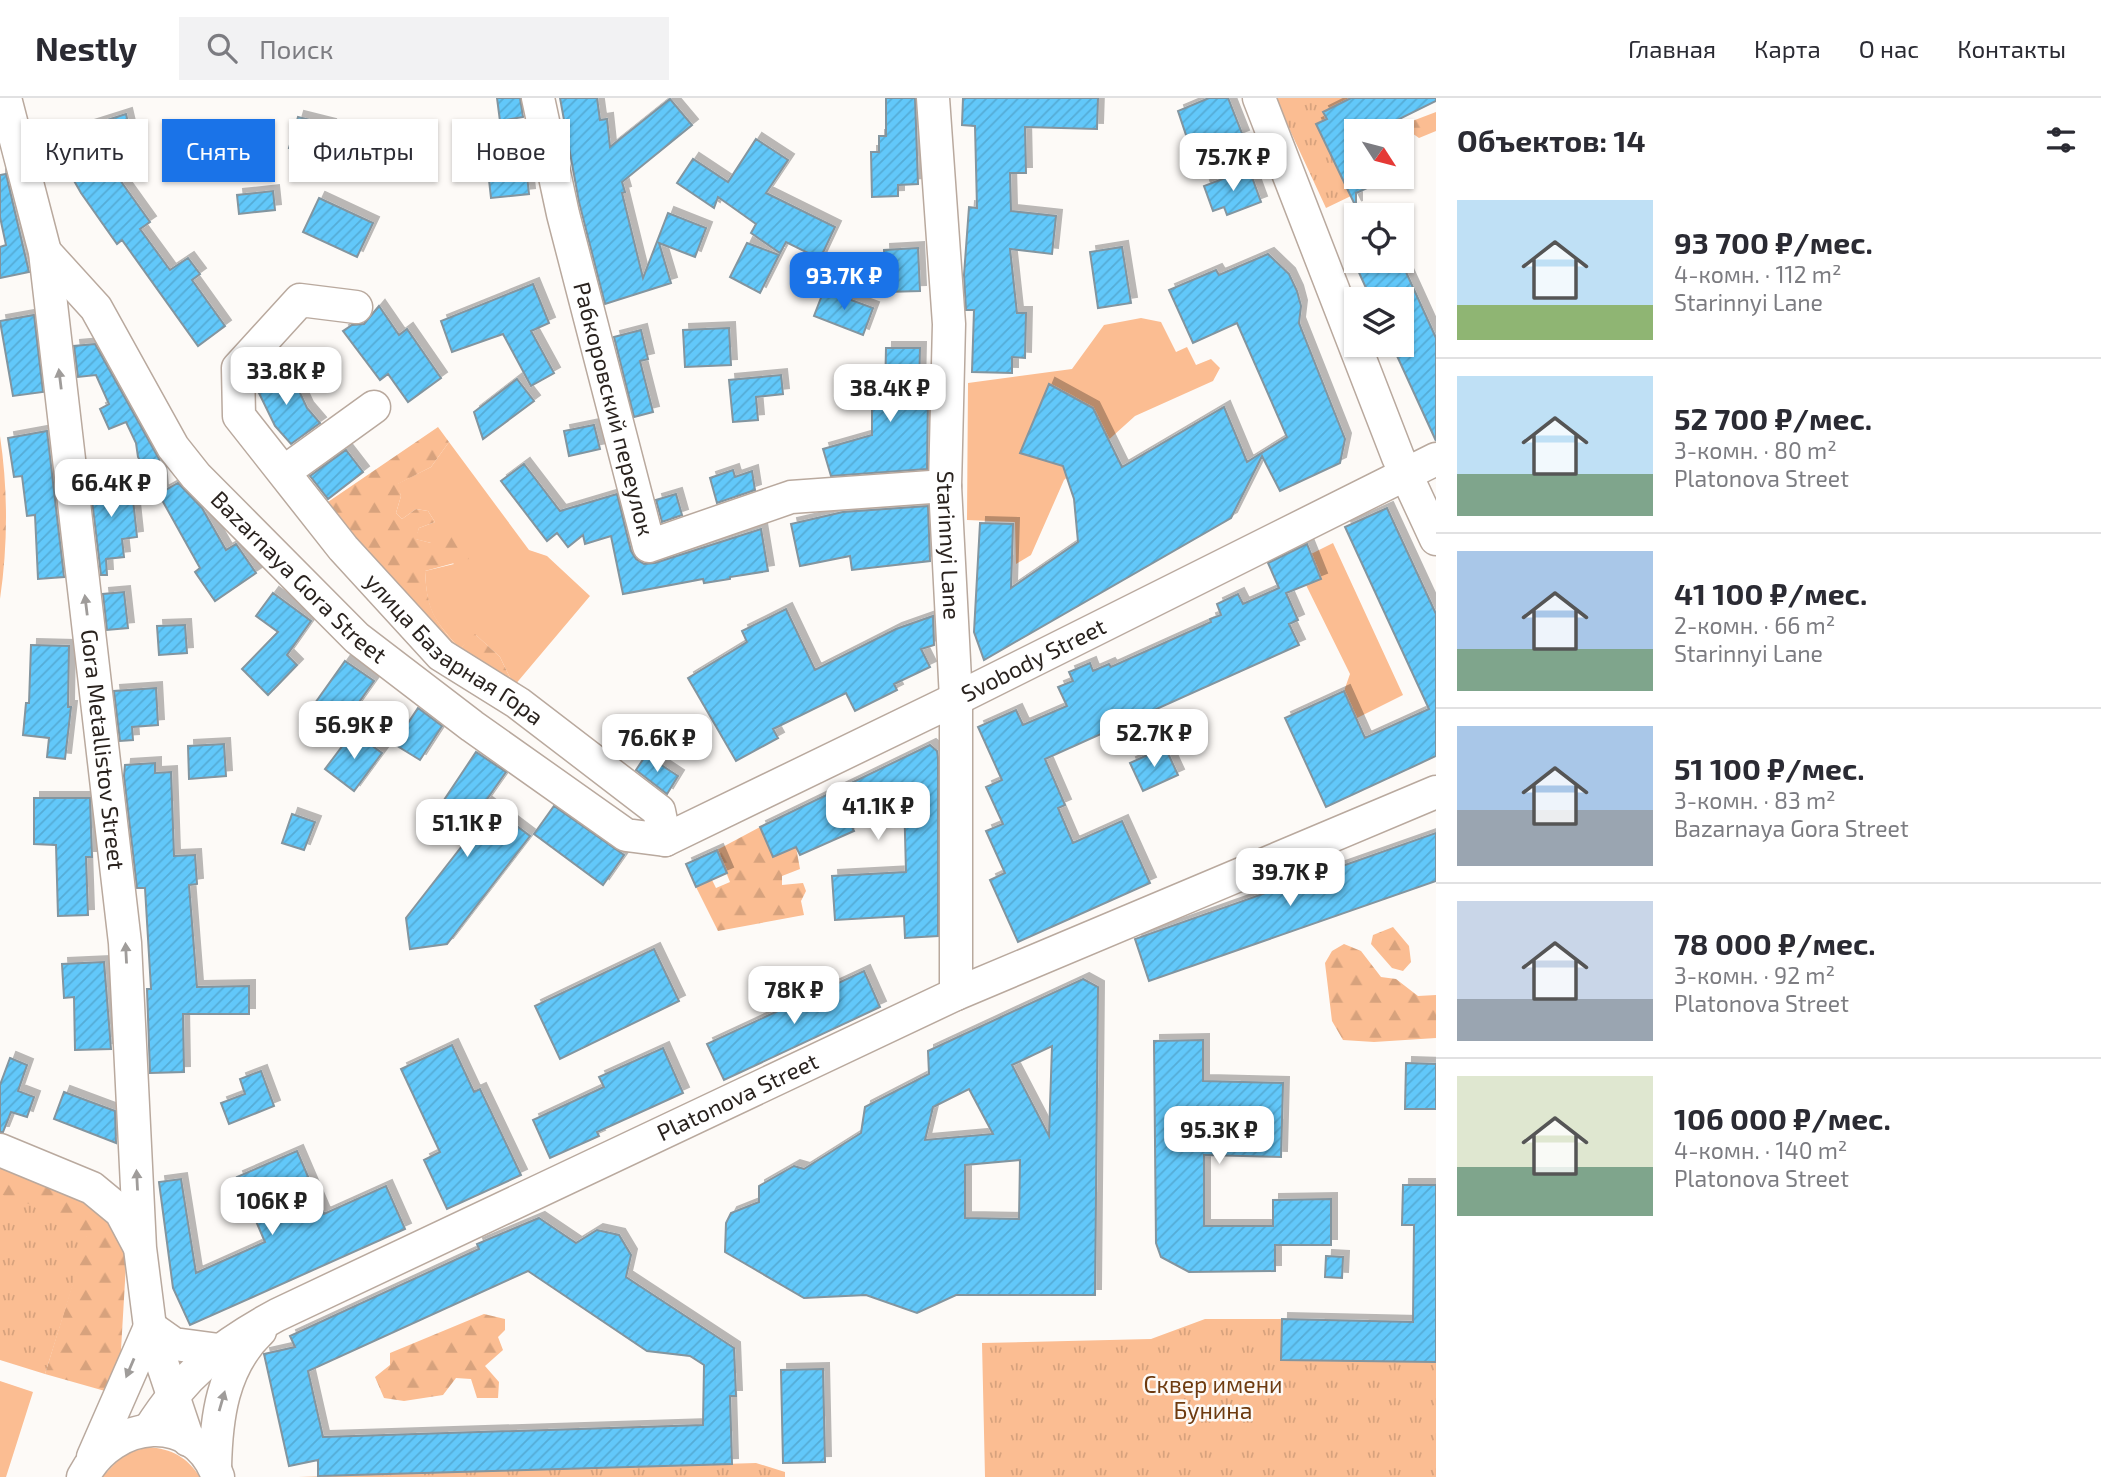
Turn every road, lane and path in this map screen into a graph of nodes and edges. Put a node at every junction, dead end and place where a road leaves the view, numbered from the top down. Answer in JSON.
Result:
{"nodes":[{"id":1,"x":5,"y":98,"type":"edge"},
{"id":2,"x":538,"y":98,"type":"edge"},
{"id":3,"x":933,"y":98,"type":"edge"},
{"id":4,"x":1259,"y":98,"type":"edge"},
{"id":5,"x":45,"y":252,"type":"junction"},
{"id":6,"x":356,"y":307,"type":"dead end"},
{"id":7,"x":374,"y":407,"type":"dead end"},
{"id":8,"x":1436,"y":459,"type":"edge"},
{"id":9,"x":284,"y":472,"type":"junction"},
{"id":10,"x":1406,"y":474,"type":"junction"},
{"id":11,"x":945,"y":486,"type":"junction"},
{"id":12,"x":1436,"y":539,"type":"edge"},
{"id":13,"x":956,"y":699,"type":"junction"},
{"id":14,"x":1436,"y":792,"type":"edge"},
{"id":15,"x":665,"y":840,"type":"junction"},
{"id":16,"x":956,"y":994,"type":"junction"},
{"id":17,"x":0,"y":1150,"type":"edge"},
{"id":18,"x":140,"y":1248,"type":"junction"},
{"id":19,"x":277,"y":1315,"type":"junction"},
{"id":20,"x":150,"y":1327,"type":"junction"},
{"id":21,"x":219,"y":1350,"type":"junction"},
{"id":22,"x":171,"y":1395,"type":"junction"},
{"id":23,"x":149,"y":1430,"type":"junction"},
{"id":24,"x":188,"y":1440,"type":"junction"},
{"id":25,"x":88,"y":1469,"type":"edge"},
{"id":26,"x":217,"y":1473,"type":"edge"}],
"edges":[{"from":1,"to":5,"type":"street","name":"Gora Metallistov Street"},
{"from":2,"to":11,"type":"street","name":"Рабкоровский переулок"},
{"from":3,"to":11,"type":"street","name":"Starinnyi Lane"},
{"from":4,"to":10,"type":"street"},
{"from":5,"to":15,"type":"street","name":"Bazarnaya Gora Street"},
{"from":18,"to":5,"type":"street","name":"Gora Metallistov Street","one_way":true},
{"from":6,"to":9,"type":"street","name":"улица Базарная Гора"},
{"from":7,"to":9,"type":"street"},
{"from":8,"to":10,"type":"street","name":"Svobody Street"},
{"from":9,"to":15,"type":"street","name":"улица Базарная Гора"},
{"from":10,"to":12,"type":"street"},
{"from":10,"to":13,"type":"street","name":"Svobody Street"},
{"from":11,"to":13,"type":"street","name":"Starinnyi Lane"},
{"from":13,"to":15,"type":"street","name":"Svobody Street"},
{"from":13,"to":16,"type":"street","name":"Starinnyi Lane"},
{"from":14,"to":16,"type":"street","name":"Platonova Street"},
{"from":16,"to":19,"type":"street","name":"Platonova Street"},
{"from":17,"to":18,"type":"street"},
{"from":18,"to":20,"type":"street","name":"Gora Metallistov Street"},
{"from":19,"to":21,"type":"street","name":"Platonova Street"},
{"from":26,"to":19,"type":"street","name":"Platonova Street","one_way":true},
{"from":20,"to":21,"type":"street"},
{"from":20,"to":22,"type":"street","name":"Gora Metallistov Street"},
{"from":20,"to":25,"type":"street","one_way":true},
{"from":21,"to":22,"type":"street","name":"Platonova Street"},
{"from":22,"to":23,"type":"street","name":"Platonova Street"},
{"from":22,"to":24,"type":"street","name":"Gora Metallistov Street"},
{"from":23,"to":24,"type":"street"},
{"from":23,"to":25,"type":"street"},
{"from":24,"to":26,"type":"street"}]}
